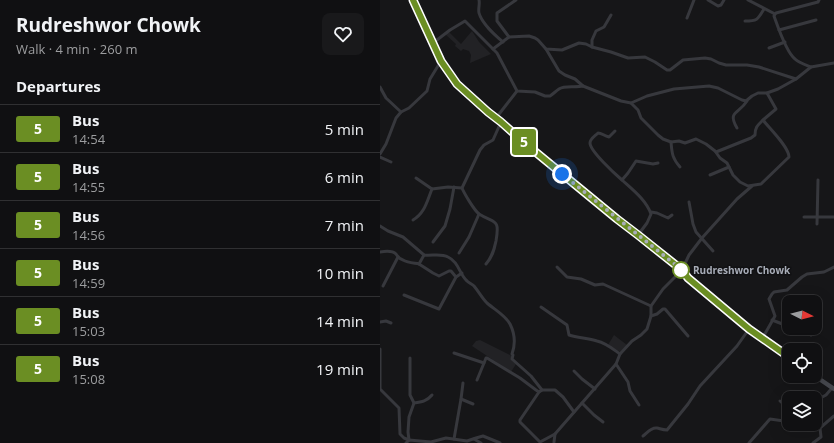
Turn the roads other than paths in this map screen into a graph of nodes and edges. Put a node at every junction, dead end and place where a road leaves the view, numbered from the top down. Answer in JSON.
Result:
{"nodes":[{"id":1,"x":413,"y":0,"type":"edge"},
{"id":2,"x":479,"y":0,"type":"edge"},
{"id":3,"x":516,"y":0,"type":"edge"},
{"id":4,"x":694,"y":0,"type":"edge"},
{"id":5,"x":708,"y":0,"type":"edge"},
{"id":6,"x":724,"y":0,"type":"edge"},
{"id":7,"x":748,"y":0,"type":"edge"},
{"id":8,"x":819,"y":0,"type":"edge"},
{"id":9,"x":764,"y":9,"type":"junction"},
{"id":10,"x":775,"y":14,"type":"junction"},
{"id":11,"x":610,"y":15,"type":"dead end"},
{"id":12,"x":687,"y":18,"type":"dead end"},
{"id":13,"x":816,"y":20,"type":"dead end"},
{"id":14,"x":745,"y":21,"type":"dead end"},
{"id":15,"x":779,"y":30,"type":"junction"},
{"id":16,"x":509,"y":37,"type":"junction"},
{"id":17,"x":503,"y":42,"type":"junction"},
{"id":18,"x":785,"y":42,"type":"junction"},
{"id":19,"x":433,"y":43,"type":"junction"},
{"id":20,"x":592,"y":47,"type":"junction"},
{"id":21,"x":769,"y":48,"type":"dead end"},
{"id":22,"x":493,"y":49,"type":"junction"},
{"id":23,"x":546,"y":49,"type":"junction"},
{"id":24,"x":441,"y":61,"type":"junction"},
{"id":25,"x":834,"y":63,"type":"edge"},
{"id":26,"x":812,"y":67,"type":"junction"},
{"id":27,"x":796,"y":79,"type":"junction"},
{"id":28,"x":583,"y":86,"type":"junction"},
{"id":29,"x":380,"y":87,"type":"edge"},
{"id":30,"x":517,"y":91,"type":"junction"},
{"id":31,"x":767,"y":93,"type":"junction"},
{"id":32,"x":748,"y":100,"type":"junction"},
{"id":33,"x":631,"y":103,"type":"junction"},
{"id":34,"x":401,"y":112,"type":"junction"},
{"id":35,"x":496,"y":118,"type":"junction"},
{"id":36,"x":764,"y":120,"type":"junction"},
{"id":37,"x":501,"y":122,"type":"junction"},
{"id":38,"x":737,"y":128,"type":"dead end"},
{"id":39,"x":615,"y":131,"type":"dead end"},
{"id":40,"x":671,"y":142,"type":"junction"},
{"id":41,"x":716,"y":152,"type":"junction"},
{"id":42,"x":380,"y":154,"type":"edge"},
{"id":43,"x":380,"y":157,"type":"edge"},
{"id":44,"x":391,"y":162,"type":"dead end"},
{"id":45,"x":658,"y":163,"type":"dead end"},
{"id":46,"x":680,"y":167,"type":"dead end"},
{"id":47,"x":729,"y":167,"type":"junction"},
{"id":48,"x":710,"y":175,"type":"dead end"},
{"id":49,"x":416,"y":178,"type":"dead end"},
{"id":50,"x":622,"y":180,"type":"junction"},
{"id":51,"x":818,"y":180,"type":"dead end"},
{"id":52,"x":752,"y":186,"type":"junction"},
{"id":53,"x":454,"y":187,"type":"junction"},
{"id":54,"x":462,"y":188,"type":"junction"},
{"id":55,"x":432,"y":189,"type":"junction"},
{"id":56,"x":689,"y":202,"type":"dead end"},
{"id":57,"x":651,"y":212,"type":"junction"},
{"id":58,"x":479,"y":214,"type":"junction"},
{"id":59,"x":672,"y":215,"type":"dead end"},
{"id":60,"x":804,"y":217,"type":"dead end"},
{"id":61,"x":817,"y":217,"type":"junction"},
{"id":62,"x":834,"y":217,"type":"edge"},
{"id":63,"x":413,"y":220,"type":"dead end"},
{"id":64,"x":817,"y":224,"type":"dead end"},
{"id":65,"x":380,"y":226,"type":"edge"},
{"id":66,"x":638,"y":235,"type":"junction"},
{"id":67,"x":702,"y":238,"type":"junction"},
{"id":68,"x":433,"y":242,"type":"dead end"},
{"id":69,"x":713,"y":251,"type":"dead end"},
{"id":70,"x":380,"y":252,"type":"edge"},
{"id":71,"x":459,"y":253,"type":"dead end"},
{"id":72,"x":424,"y":255,"type":"junction"},
{"id":73,"x":398,"y":257,"type":"junction"},
{"id":74,"x":419,"y":264,"type":"junction"},
{"id":75,"x":486,"y":264,"type":"dead end"},
{"id":76,"x":556,"y":266,"type":"dead end"},
{"id":77,"x":834,"y":267,"type":"edge"},
{"id":78,"x":682,"y":270,"type":"junction"},
{"id":79,"x":462,"y":273,"type":"junction"},
{"id":80,"x":456,"y":277,"type":"junction"},
{"id":81,"x":383,"y":286,"type":"dead end"},
{"id":82,"x":404,"y":295,"type":"dead end"},
{"id":83,"x":651,"y":306,"type":"junction"},
{"id":84,"x":541,"y":307,"type":"dead end"},
{"id":85,"x":651,"y":316,"type":"junction"},
{"id":86,"x":772,"y":320,"type":"junction"},
{"id":87,"x":380,"y":322,"type":"edge"},
{"id":88,"x":391,"y":323,"type":"dead end"},
{"id":89,"x":782,"y":324,"type":"edge"},
{"id":90,"x":749,"y":329,"type":"junction"},
{"id":91,"x":688,"y":336,"type":"dead end"},
{"id":92,"x":762,"y":339,"type":"junction"},
{"id":93,"x":380,"y":350,"type":"edge"},
{"id":94,"x":454,"y":352,"type":"dead end"},
{"id":95,"x":782,"y":353,"type":"edge"},
{"id":96,"x":620,"y":354,"type":"junction"},
{"id":97,"x":410,"y":358,"type":"dead end"},
{"id":98,"x":484,"y":363,"type":"junction"},
{"id":99,"x":616,"y":364,"type":"junction"},
{"id":100,"x":574,"y":371,"type":"dead end"},
{"id":101,"x":477,"y":380,"type":"dead end"},
{"id":102,"x":822,"y":381,"type":"edge"},
{"id":103,"x":462,"y":383,"type":"dead end"},
{"id":104,"x":833,"y":388,"type":"edge"},
{"id":105,"x":595,"y":389,"type":"junction"},
{"id":106,"x":541,"y":391,"type":"junction"},
{"id":107,"x":432,"y":394,"type":"dead end"},
{"id":108,"x":822,"y":397,"type":"edge"},
{"id":109,"x":461,"y":399,"type":"junction"},
{"id":110,"x":414,"y":403,"type":"junction"},
{"id":111,"x":582,"y":403,"type":"junction"},
{"id":112,"x":473,"y":404,"type":"dead end"},
{"id":113,"x":638,"y":405,"type":"dead end"},
{"id":114,"x":574,"y":412,"type":"junction"},
{"id":115,"x":834,"y":416,"type":"edge"},
{"id":116,"x":782,"y":421,"type":"edge"},
{"id":117,"x":603,"y":422,"type":"dead end"},
{"id":118,"x":555,"y":434,"type":"junction"},
{"id":119,"x":643,"y":436,"type":"dead end"},
{"id":120,"x":474,"y":438,"type":"junction"},
{"id":121,"x":454,"y":439,"type":"junction"},
{"id":122,"x":409,"y":440,"type":"junction"},
{"id":123,"x":469,"y":442,"type":"edge"},
{"id":124,"x":554,"y":442,"type":"edge"},
{"id":125,"x":406,"y":443,"type":"edge"},
{"id":126,"x":481,"y":443,"type":"edge"},
{"id":127,"x":500,"y":443,"type":"edge"},
{"id":128,"x":559,"y":443,"type":"edge"},
{"id":129,"x":749,"y":443,"type":"edge"},
{"id":130,"x":813,"y":443,"type":"edge"}],
"edges":[{"from":1,"to":19,"type":"main road"},
{"from":2,"to":17,"type":"street"},
{"from":3,"to":16,"type":"street"},
{"from":4,"to":12,"type":"street"},
{"from":5,"to":6,"type":"street"},
{"from":7,"to":9,"type":"street"},
{"from":8,"to":10,"type":"street"},
{"from":9,"to":10,"type":"street"},
{"from":9,"to":14,"type":"street"},
{"from":10,"to":15,"type":"street"},
{"from":11,"to":20,"type":"street"},
{"from":13,"to":15,"type":"street"},
{"from":15,"to":18,"type":"street"},
{"from":16,"to":17,"type":"street"},
{"from":16,"to":23,"type":"street"},
{"from":17,"to":22,"type":"street"},
{"from":18,"to":21,"type":"street"},
{"from":18,"to":26,"type":"street"},
{"from":19,"to":22,"type":"street"},
{"from":19,"to":24,"type":"main road"},
{"from":20,"to":23,"type":"street"},
{"from":20,"to":27,"type":"street"},
{"from":22,"to":30,"type":"street"},
{"from":23,"to":28,"type":"street"},
{"from":24,"to":34,"type":"street"},
{"from":24,"to":35,"type":"main road"},
{"from":25,"to":26,"type":"street"},
{"from":26,"to":27,"type":"street"},
{"from":27,"to":31,"type":"street"},
{"from":28,"to":30,"type":"street"},
{"from":28,"to":33,"type":"street"},
{"from":29,"to":34,"type":"street"},
{"from":30,"to":35,"type":"street"},
{"from":31,"to":32,"type":"street"},
{"from":31,"to":36,"type":"street"},
{"from":32,"to":33,"type":"street"},
{"from":32,"to":38,"type":"street"},
{"from":33,"to":40,"type":"street"},
{"from":34,"to":42,"type":"street"},
{"from":35,"to":37,"type":"main road"},
{"from":36,"to":41,"type":"street"},
{"from":36,"to":52,"type":"street"},
{"from":37,"to":54,"type":"street"},
{"from":37,"to":66,"type":"main road"},
{"from":39,"to":50,"type":"street"},
{"from":40,"to":41,"type":"street"},
{"from":40,"to":46,"type":"street"},
{"from":41,"to":47,"type":"street"},
{"from":43,"to":44,"type":"street"},
{"from":45,"to":50,"type":"street"},
{"from":47,"to":48,"type":"street"},
{"from":47,"to":52,"type":"street"},
{"from":49,"to":55,"type":"street"},
{"from":50,"to":57,"type":"street"},
{"from":51,"to":61,"type":"street"},
{"from":52,"to":67,"type":"street"},
{"from":53,"to":54,"type":"street"},
{"from":53,"to":55,"type":"street"},
{"from":53,"to":68,"type":"street"},
{"from":54,"to":58,"type":"street"},
{"from":55,"to":63,"type":"street"},
{"from":56,"to":67,"type":"street"},
{"from":57,"to":59,"type":"street"},
{"from":57,"to":66,"type":"street"},
{"from":58,"to":71,"type":"street"},
{"from":58,"to":75,"type":"street"},
{"from":60,"to":61,"type":"street"},
{"from":61,"to":62,"type":"street"},
{"from":61,"to":64,"type":"street"},
{"from":65,"to":72,"type":"street"},
{"from":66,"to":78,"type":"main road"},
{"from":67,"to":69,"type":"street"},
{"from":67,"to":78,"type":"street"},
{"from":70,"to":73,"type":"street"},
{"from":72,"to":74,"type":"street"},
{"from":72,"to":79,"type":"street"},
{"from":73,"to":74,"type":"street"},
{"from":73,"to":81,"type":"street"},
{"from":74,"to":80,"type":"street"},
{"from":76,"to":83,"type":"street"},
{"from":77,"to":86,"type":"street"},
{"from":78,"to":83,"type":"street"},
{"from":78,"to":90,"type":"main road"},
{"from":79,"to":80,"type":"street"},
{"from":79,"to":106,"type":"street"},
{"from":80,"to":82,"type":"street"},
{"from":83,"to":85,"type":"street"},
{"from":84,"to":96,"type":"street"},
{"from":85,"to":91,"type":"street"},
{"from":85,"to":96,"type":"street"},
{"from":86,"to":89,"type":"street"},
{"from":86,"to":92,"type":"street"},
{"from":87,"to":88,"type":"street"},
{"from":90,"to":92,"type":"main road"},
{"from":90,"to":119,"type":"street"},
{"from":92,"to":95,"type":"main road"},
{"from":93,"to":122,"type":"street"},
{"from":94,"to":98,"type":"street"},
{"from":96,"to":99,"type":"street"},
{"from":97,"to":110,"type":"street"},
{"from":98,"to":101,"type":"street"},
{"from":98,"to":106,"type":"street"},
{"from":99,"to":105,"type":"street"},
{"from":99,"to":113,"type":"street"},
{"from":100,"to":105,"type":"street"},
{"from":102,"to":104,"type":"main road"},
{"from":103,"to":109,"type":"street"},
{"from":104,"to":108,"type":"street"},
{"from":105,"to":111,"type":"street"},
{"from":106,"to":114,"type":"street"},
{"from":106,"to":118,"type":"street"},
{"from":107,"to":110,"type":"street"},
{"from":109,"to":112,"type":"street"},
{"from":109,"to":121,"type":"street"},
{"from":110,"to":122,"type":"street"},
{"from":111,"to":114,"type":"street"},
{"from":111,"to":117,"type":"street"},
{"from":114,"to":118,"type":"street"},
{"from":115,"to":130,"type":"street"},
{"from":116,"to":129,"type":"street"},
{"from":118,"to":124,"type":"street"},
{"from":120,"to":123,"type":"street"},
{"from":120,"to":126,"type":"street"},
{"from":120,"to":127,"type":"street"},
{"from":121,"to":122,"type":"street"},
{"from":121,"to":123,"type":"street"},
{"from":122,"to":125,"type":"street"},
{"from":124,"to":128,"type":"street"}]}
